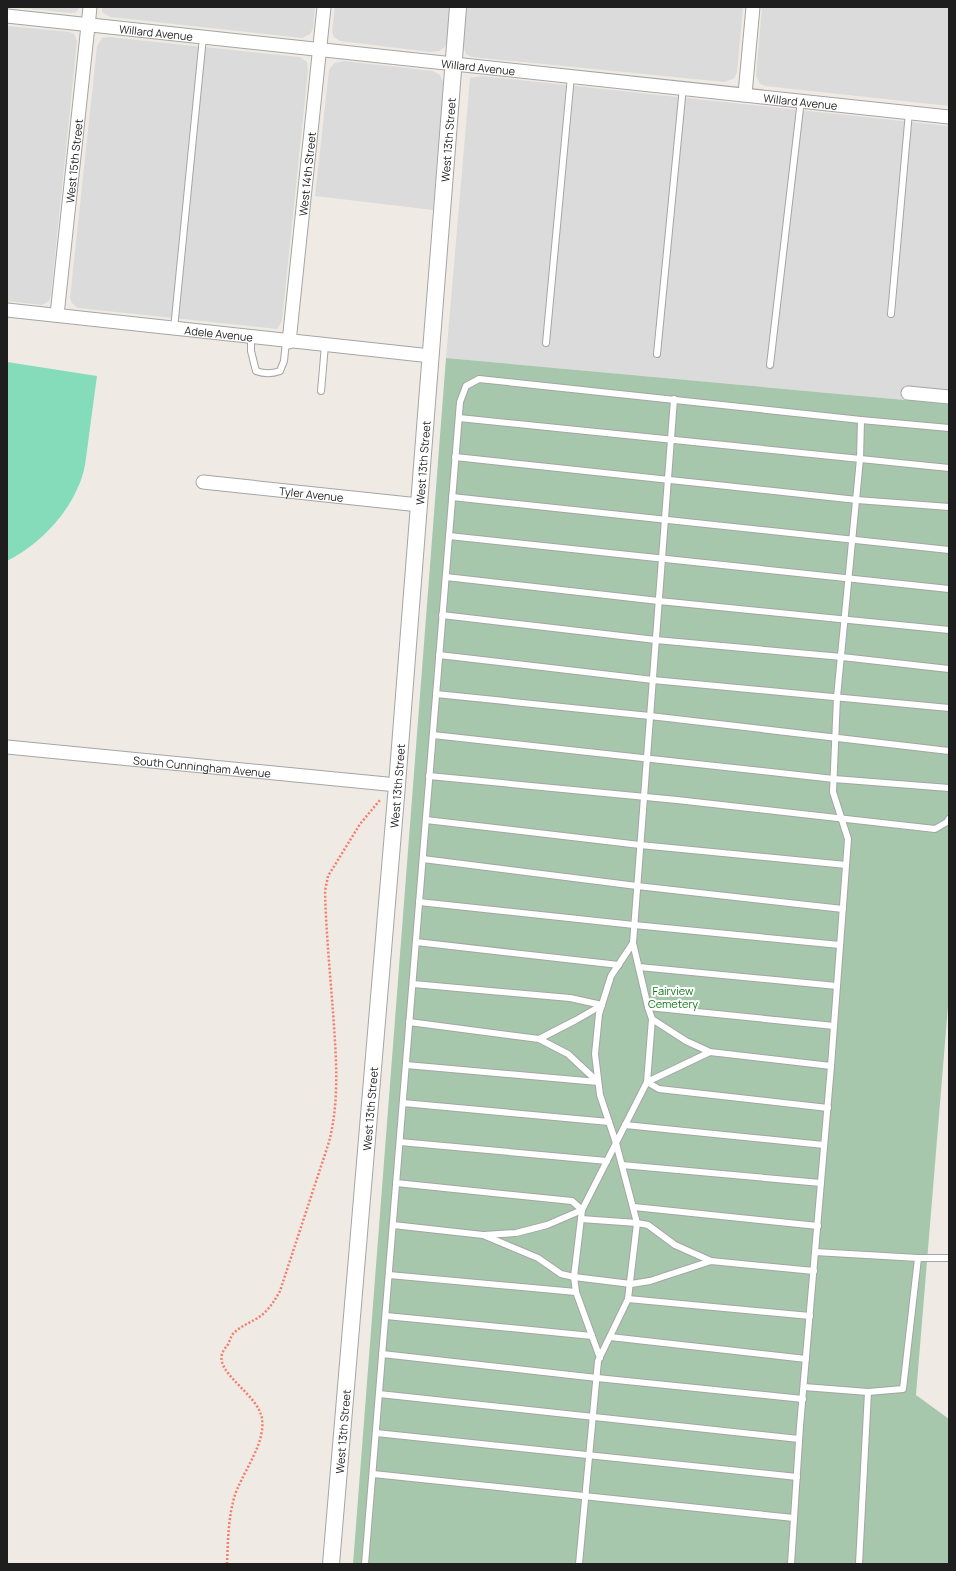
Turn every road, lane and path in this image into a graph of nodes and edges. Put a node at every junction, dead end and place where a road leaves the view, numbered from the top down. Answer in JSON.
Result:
{"nodes":[{"id":1,"x":90,"y":7,"type":"edge"},
{"id":2,"x":324,"y":7,"type":"edge"},
{"id":3,"x":458,"y":7,"type":"edge"},
{"id":4,"x":754,"y":7,"type":"edge"},
{"id":5,"x":7,"y":16,"type":"edge"},
{"id":6,"x":88,"y":24,"type":"junction"},
{"id":7,"x":203,"y":37,"type":"junction"},
{"id":8,"x":319,"y":48,"type":"junction"},
{"id":9,"x":453,"y":64,"type":"junction"},
{"id":10,"x":571,"y":76,"type":"junction"},
{"id":11,"x":683,"y":87,"type":"junction"},
{"id":12,"x":745,"y":94,"type":"junction"},
{"id":13,"x":801,"y":100,"type":"junction"},
{"id":14,"x":909,"y":112,"type":"junction"},
{"id":15,"x":949,"y":117,"type":"edge"},
{"id":16,"x":7,"y":310,"type":"edge"},
{"id":17,"x":891,"y":314,"type":"dead end"},
{"id":18,"x":57,"y":315,"type":"junction"},
{"id":19,"x":174,"y":329,"type":"junction"},
{"id":20,"x":252,"y":337,"type":"junction"},
{"id":21,"x":288,"y":341,"type":"junction"},
{"id":22,"x":546,"y":343,"type":"dead end"},
{"id":23,"x":325,"y":345,"type":"junction"},
{"id":24,"x":657,"y":354,"type":"dead end"},
{"id":25,"x":431,"y":356,"type":"junction"},
{"id":26,"x":770,"y":366,"type":"dead end"},
{"id":27,"x":321,"y":391,"type":"dead end"},
{"id":28,"x":908,"y":393,"type":"dead end"},
{"id":29,"x":949,"y":397,"type":"edge"},
{"id":30,"x":674,"y":399,"type":"junction"},
{"id":31,"x":459,"y":418,"type":"junction"},
{"id":32,"x":861,"y":420,"type":"junction"},
{"id":33,"x":949,"y":428,"type":"edge"},
{"id":34,"x":671,"y":440,"type":"junction"},
{"id":35,"x":456,"y":457,"type":"junction"},
{"id":36,"x":860,"y":459,"type":"junction"},
{"id":37,"x":949,"y":468,"type":"edge"},
{"id":38,"x":668,"y":479,"type":"junction"},
{"id":39,"x":203,"y":482,"type":"dead end"},
{"id":40,"x":452,"y":497,"type":"junction"},
{"id":41,"x":857,"y":500,"type":"junction"},
{"id":42,"x":419,"y":505,"type":"junction"},
{"id":43,"x":949,"y":507,"type":"edge"},
{"id":44,"x":665,"y":519,"type":"junction"},
{"id":45,"x":449,"y":536,"type":"junction"},
{"id":46,"x":852,"y":540,"type":"junction"},
{"id":47,"x":949,"y":550,"type":"edge"},
{"id":48,"x":662,"y":559,"type":"junction"},
{"id":49,"x":446,"y":577,"type":"junction"},
{"id":50,"x":848,"y":578,"type":"junction"},
{"id":51,"x":949,"y":589,"type":"edge"},
{"id":52,"x":659,"y":601,"type":"junction"},
{"id":53,"x":442,"y":615,"type":"junction"},
{"id":54,"x":844,"y":620,"type":"junction"},
{"id":55,"x":949,"y":630,"type":"edge"},
{"id":56,"x":656,"y":640,"type":"junction"},
{"id":57,"x":439,"y":655,"type":"junction"},
{"id":58,"x":842,"y":657,"type":"junction"},
{"id":59,"x":949,"y":669,"type":"edge"},
{"id":60,"x":653,"y":680,"type":"junction"},
{"id":61,"x":436,"y":694,"type":"junction"},
{"id":62,"x":837,"y":697,"type":"junction"},
{"id":63,"x":949,"y":708,"type":"edge"},
{"id":64,"x":650,"y":716,"type":"junction"},
{"id":65,"x":433,"y":735,"type":"junction"},
{"id":66,"x":835,"y":738,"type":"junction"},
{"id":67,"x":7,"y":747,"type":"edge"},
{"id":68,"x":949,"y":751,"type":"edge"},
{"id":69,"x":647,"y":758,"type":"junction"},
{"id":70,"x":429,"y":776,"type":"junction"},
{"id":71,"x":834,"y":779,"type":"junction"},
{"id":72,"x":393,"y":785,"type":"junction"},
{"id":73,"x":949,"y":788,"type":"edge"},
{"id":74,"x":644,"y":797,"type":"junction"},
{"id":75,"x":840,"y":818,"type":"junction"},
{"id":76,"x":949,"y":819,"type":"edge"},
{"id":77,"x":426,"y":820,"type":"junction"},
{"id":78,"x":640,"y":845,"type":"junction"},
{"id":79,"x":422,"y":859,"type":"junction"},
{"id":80,"x":846,"y":865,"type":"junction"},
{"id":81,"x":637,"y":886,"type":"junction"},
{"id":82,"x":419,"y":902,"type":"junction"},
{"id":83,"x":843,"y":909,"type":"junction"},
{"id":84,"x":634,"y":925,"type":"junction"},
{"id":85,"x":416,"y":942,"type":"junction"},
{"id":86,"x":633,"y":943,"type":"junction"},
{"id":87,"x":840,"y":945,"type":"junction"},
{"id":88,"x":618,"y":965,"type":"junction"},
{"id":89,"x":638,"y":967,"type":"junction"},
{"id":90,"x":413,"y":984,"type":"junction"},
{"id":91,"x":837,"y":986,"type":"junction"},
{"id":92,"x":602,"y":1005,"type":"junction"},
{"id":93,"x":648,"y":1007,"type":"junction"},
{"id":94,"x":652,"y":1019,"type":"junction"},
{"id":95,"x":409,"y":1022,"type":"junction"},
{"id":96,"x":834,"y":1026,"type":"junction"},
{"id":97,"x":539,"y":1038,"type":"junction"},
{"id":98,"x":710,"y":1052,"type":"junction"},
{"id":99,"x":406,"y":1065,"type":"junction"},
{"id":100,"x":831,"y":1066,"type":"junction"},
{"id":101,"x":598,"y":1082,"type":"junction"},
{"id":102,"x":647,"y":1082,"type":"junction"},
{"id":103,"x":403,"y":1103,"type":"junction"},
{"id":104,"x":828,"y":1108,"type":"junction"},
{"id":105,"x":609,"y":1122,"type":"junction"},
{"id":106,"x":625,"y":1125,"type":"junction"},
{"id":107,"x":400,"y":1142,"type":"junction"},
{"id":108,"x":616,"y":1143,"type":"junction"},
{"id":109,"x":824,"y":1145,"type":"junction"},
{"id":110,"x":606,"y":1161,"type":"junction"},
{"id":111,"x":622,"y":1165,"type":"junction"},
{"id":112,"x":396,"y":1183,"type":"junction"},
{"id":113,"x":821,"y":1183,"type":"junction"},
{"id":114,"x":634,"y":1207,"type":"junction"},
{"id":115,"x":582,"y":1210,"type":"junction"},
{"id":116,"x":581,"y":1219,"type":"junction"},
{"id":117,"x":637,"y":1223,"type":"junction"},
{"id":118,"x":393,"y":1225,"type":"junction"},
{"id":119,"x":818,"y":1226,"type":"junction"},
{"id":120,"x":482,"y":1235,"type":"junction"},
{"id":121,"x":815,"y":1252,"type":"junction"},
{"id":122,"x":918,"y":1258,"type":"junction"},
{"id":123,"x":949,"y":1258,"type":"edge"},
{"id":124,"x":711,"y":1261,"type":"junction"},
{"id":125,"x":814,"y":1271,"type":"junction"},
{"id":126,"x":389,"y":1275,"type":"junction"},
{"id":127,"x":574,"y":1277,"type":"junction"},
{"id":128,"x":631,"y":1284,"type":"junction"},
{"id":129,"x":576,"y":1292,"type":"junction"},
{"id":130,"x":628,"y":1299,"type":"junction"},
{"id":131,"x":386,"y":1316,"type":"junction"},
{"id":132,"x":810,"y":1316,"type":"junction"},
{"id":133,"x":592,"y":1336,"type":"junction"},
{"id":134,"x":610,"y":1337,"type":"junction"},
{"id":135,"x":382,"y":1354,"type":"junction"},
{"id":136,"x":600,"y":1358,"type":"junction"},
{"id":137,"x":806,"y":1359,"type":"junction"},
{"id":138,"x":597,"y":1378,"type":"junction"},
{"id":139,"x":804,"y":1387,"type":"junction"},
{"id":140,"x":868,"y":1392,"type":"junction"},
{"id":141,"x":379,"y":1394,"type":"junction"},
{"id":142,"x":803,"y":1399,"type":"junction"},
{"id":143,"x":593,"y":1416,"type":"junction"},
{"id":144,"x":376,"y":1433,"type":"junction"},
{"id":145,"x":800,"y":1439,"type":"junction"},
{"id":146,"x":589,"y":1455,"type":"junction"},
{"id":147,"x":372,"y":1474,"type":"junction"},
{"id":148,"x":797,"y":1477,"type":"junction"},
{"id":149,"x":585,"y":1495,"type":"junction"},
{"id":150,"x":794,"y":1518,"type":"junction"},
{"id":151,"x":227,"y":1564,"type":"edge"},
{"id":152,"x":331,"y":1564,"type":"edge"},
{"id":153,"x":365,"y":1564,"type":"edge"},
{"id":154,"x":579,"y":1564,"type":"edge"},
{"id":155,"x":792,"y":1564,"type":"edge"},
{"id":156,"x":859,"y":1564,"type":"edge"}],
"edges":[{"from":1,"to":6,"type":"street","name":"West 15th Street"},
{"from":2,"to":8,"type":"street","name":"West 14th Street"},
{"from":3,"to":9,"type":"street","name":"West 13th Street"},
{"from":4,"to":12,"type":"street"},
{"from":5,"to":6,"type":"street","name":"Willard Avenue"},
{"from":6,"to":7,"type":"street","name":"Willard Avenue"},
{"from":6,"to":18,"type":"street","name":"West 15th Street"},
{"from":7,"to":8,"type":"street","name":"Willard Avenue"},
{"from":7,"to":19,"type":"lane"},
{"from":8,"to":9,"type":"street","name":"Willard Avenue"},
{"from":8,"to":21,"type":"street","name":"West 14th Street"},
{"from":9,"to":10,"type":"street","name":"Willard Avenue"},
{"from":9,"to":25,"type":"street","name":"West 13th Street"},
{"from":10,"to":11,"type":"street","name":"Willard Avenue"},
{"from":10,"to":22,"type":"lane"},
{"from":11,"to":12,"type":"street","name":"Willard Avenue"},
{"from":11,"to":24,"type":"lane"},
{"from":12,"to":13,"type":"street","name":"Willard Avenue"},
{"from":13,"to":14,"type":"street","name":"Willard Avenue"},
{"from":13,"to":26,"type":"lane"},
{"from":14,"to":15,"type":"street","name":"Willard Avenue"},
{"from":14,"to":17,"type":"lane"},
{"from":16,"to":18,"type":"street","name":"Adele Avenue"},
{"from":18,"to":19,"type":"street","name":"Adele Avenue"},
{"from":19,"to":20,"type":"street","name":"Adele Avenue"},
{"from":20,"to":21,"type":"street","name":"Adele Avenue"},
{"from":20,"to":21,"type":"lane"},
{"from":21,"to":23,"type":"street","name":"Adele Avenue"},
{"from":23,"to":25,"type":"street","name":"Adele Avenue"},
{"from":23,"to":27,"type":"lane"},
{"from":25,"to":42,"type":"street","name":"West 13th Street"},
{"from":28,"to":29,"type":"street"},
{"from":30,"to":31,"type":"lane"},
{"from":30,"to":32,"type":"lane"},
{"from":30,"to":34,"type":"lane"},
{"from":31,"to":34,"type":"lane"},
{"from":31,"to":35,"type":"lane"},
{"from":32,"to":33,"type":"lane"},
{"from":32,"to":36,"type":"lane"},
{"from":34,"to":36,"type":"lane"},
{"from":34,"to":38,"type":"lane"},
{"from":35,"to":38,"type":"lane"},
{"from":35,"to":40,"type":"lane"},
{"from":36,"to":37,"type":"lane"},
{"from":36,"to":41,"type":"lane"},
{"from":38,"to":41,"type":"lane"},
{"from":38,"to":44,"type":"lane"},
{"from":39,"to":42,"type":"street","name":"Tyler Avenue"},
{"from":40,"to":44,"type":"lane"},
{"from":40,"to":45,"type":"lane"},
{"from":41,"to":43,"type":"lane"},
{"from":41,"to":46,"type":"lane"},
{"from":42,"to":72,"type":"street","name":"West 13th Street"},
{"from":44,"to":46,"type":"lane"},
{"from":44,"to":48,"type":"lane"},
{"from":45,"to":48,"type":"lane"},
{"from":45,"to":49,"type":"lane"},
{"from":46,"to":47,"type":"lane"},
{"from":46,"to":50,"type":"lane"},
{"from":48,"to":50,"type":"lane"},
{"from":48,"to":52,"type":"lane"},
{"from":49,"to":52,"type":"lane"},
{"from":49,"to":53,"type":"lane"},
{"from":50,"to":51,"type":"lane"},
{"from":50,"to":54,"type":"lane"},
{"from":52,"to":54,"type":"lane"},
{"from":52,"to":56,"type":"lane"},
{"from":53,"to":56,"type":"lane"},
{"from":53,"to":57,"type":"lane"},
{"from":54,"to":55,"type":"lane"},
{"from":54,"to":58,"type":"lane"},
{"from":56,"to":58,"type":"lane"},
{"from":56,"to":60,"type":"lane"},
{"from":57,"to":60,"type":"lane"},
{"from":57,"to":61,"type":"lane"},
{"from":58,"to":59,"type":"lane"},
{"from":58,"to":62,"type":"lane"},
{"from":60,"to":62,"type":"lane"},
{"from":60,"to":64,"type":"lane"},
{"from":61,"to":64,"type":"lane"},
{"from":61,"to":65,"type":"lane"},
{"from":62,"to":63,"type":"lane"},
{"from":62,"to":66,"type":"lane"},
{"from":64,"to":66,"type":"lane"},
{"from":64,"to":69,"type":"lane"},
{"from":65,"to":69,"type":"lane"},
{"from":65,"to":70,"type":"lane"},
{"from":66,"to":68,"type":"lane"},
{"from":66,"to":71,"type":"lane"},
{"from":67,"to":72,"type":"street","name":"South Cunningham Avenue"},
{"from":69,"to":71,"type":"lane"},
{"from":69,"to":74,"type":"lane"},
{"from":70,"to":74,"type":"lane"},
{"from":70,"to":77,"type":"lane"},
{"from":71,"to":73,"type":"lane"},
{"from":71,"to":75,"type":"lane"},
{"from":72,"to":151,"type":"path"},
{"from":72,"to":152,"type":"street","name":"West 13th Street"},
{"from":74,"to":75,"type":"lane"},
{"from":74,"to":78,"type":"lane"},
{"from":75,"to":76,"type":"lane"},
{"from":75,"to":80,"type":"lane"},
{"from":77,"to":78,"type":"lane"},
{"from":77,"to":79,"type":"lane"},
{"from":78,"to":80,"type":"lane"},
{"from":78,"to":81,"type":"lane"},
{"from":79,"to":81,"type":"lane"},
{"from":79,"to":82,"type":"lane"},
{"from":80,"to":83,"type":"lane"},
{"from":81,"to":83,"type":"lane"},
{"from":81,"to":84,"type":"lane"},
{"from":82,"to":84,"type":"lane"},
{"from":82,"to":85,"type":"lane"},
{"from":83,"to":87,"type":"lane"},
{"from":84,"to":86,"type":"lane"},
{"from":84,"to":87,"type":"lane"},
{"from":85,"to":88,"type":"lane"},
{"from":85,"to":90,"type":"lane"},
{"from":86,"to":88,"type":"lane"},
{"from":86,"to":89,"type":"lane"},
{"from":87,"to":91,"type":"lane"},
{"from":88,"to":92,"type":"lane"},
{"from":89,"to":91,"type":"lane"},
{"from":89,"to":93,"type":"lane"},
{"from":90,"to":92,"type":"lane"},
{"from":90,"to":95,"type":"lane"},
{"from":91,"to":96,"type":"lane"},
{"from":92,"to":97,"type":"lane"},
{"from":92,"to":101,"type":"lane"},
{"from":93,"to":94,"type":"lane"},
{"from":93,"to":96,"type":"lane"},
{"from":94,"to":98,"type":"lane"},
{"from":94,"to":102,"type":"lane"},
{"from":95,"to":97,"type":"lane"},
{"from":95,"to":99,"type":"lane"},
{"from":96,"to":100,"type":"lane"},
{"from":97,"to":101,"type":"lane"},
{"from":98,"to":100,"type":"lane"},
{"from":98,"to":102,"type":"lane"},
{"from":99,"to":101,"type":"lane"},
{"from":99,"to":103,"type":"lane"},
{"from":100,"to":104,"type":"lane"},
{"from":101,"to":105,"type":"lane"},
{"from":102,"to":104,"type":"lane"},
{"from":102,"to":106,"type":"lane"},
{"from":103,"to":105,"type":"lane"},
{"from":103,"to":107,"type":"lane"},
{"from":104,"to":109,"type":"lane"},
{"from":105,"to":108,"type":"lane"},
{"from":106,"to":108,"type":"lane"},
{"from":106,"to":109,"type":"lane"},
{"from":107,"to":110,"type":"lane"},
{"from":107,"to":112,"type":"lane"},
{"from":108,"to":110,"type":"lane"},
{"from":108,"to":111,"type":"lane"},
{"from":109,"to":113,"type":"lane"},
{"from":110,"to":115,"type":"lane"},
{"from":111,"to":113,"type":"lane"},
{"from":111,"to":114,"type":"lane"},
{"from":112,"to":115,"type":"lane"},
{"from":112,"to":118,"type":"lane"},
{"from":113,"to":119,"type":"lane"},
{"from":114,"to":117,"type":"lane"},
{"from":114,"to":119,"type":"lane"},
{"from":115,"to":116,"type":"lane"},
{"from":115,"to":120,"type":"lane"},
{"from":116,"to":117,"type":"lane"},
{"from":116,"to":127,"type":"lane"},
{"from":117,"to":124,"type":"lane"},
{"from":117,"to":128,"type":"lane"},
{"from":118,"to":120,"type":"lane"},
{"from":118,"to":126,"type":"lane"},
{"from":119,"to":121,"type":"lane"},
{"from":120,"to":127,"type":"lane"},
{"from":121,"to":122,"type":"lane"},
{"from":121,"to":125,"type":"lane"},
{"from":122,"to":123,"type":"lane"},
{"from":122,"to":140,"type":"lane"},
{"from":124,"to":125,"type":"lane"},
{"from":124,"to":128,"type":"lane"},
{"from":125,"to":132,"type":"lane"},
{"from":126,"to":129,"type":"lane"},
{"from":126,"to":131,"type":"lane"},
{"from":127,"to":128,"type":"lane"},
{"from":127,"to":129,"type":"lane"},
{"from":128,"to":130,"type":"lane"},
{"from":129,"to":133,"type":"lane"},
{"from":130,"to":132,"type":"lane"},
{"from":130,"to":134,"type":"lane"},
{"from":131,"to":133,"type":"lane"},
{"from":131,"to":135,"type":"lane"},
{"from":132,"to":137,"type":"lane"},
{"from":133,"to":136,"type":"lane"},
{"from":134,"to":136,"type":"lane"},
{"from":134,"to":137,"type":"lane"},
{"from":135,"to":138,"type":"lane"},
{"from":135,"to":141,"type":"lane"},
{"from":136,"to":138,"type":"lane"},
{"from":137,"to":139,"type":"lane"},
{"from":138,"to":142,"type":"lane"},
{"from":138,"to":143,"type":"lane"},
{"from":139,"to":140,"type":"lane"},
{"from":139,"to":142,"type":"lane"},
{"from":140,"to":156,"type":"lane"},
{"from":141,"to":143,"type":"lane"},
{"from":141,"to":144,"type":"lane"},
{"from":142,"to":145,"type":"lane"},
{"from":143,"to":145,"type":"lane"},
{"from":143,"to":146,"type":"lane"},
{"from":144,"to":146,"type":"lane"},
{"from":144,"to":147,"type":"lane"},
{"from":145,"to":148,"type":"lane"},
{"from":146,"to":148,"type":"lane"},
{"from":146,"to":149,"type":"lane"},
{"from":147,"to":149,"type":"lane"},
{"from":147,"to":153,"type":"lane"},
{"from":148,"to":150,"type":"lane"},
{"from":149,"to":150,"type":"lane"},
{"from":149,"to":154,"type":"lane"},
{"from":150,"to":155,"type":"lane"}]}
